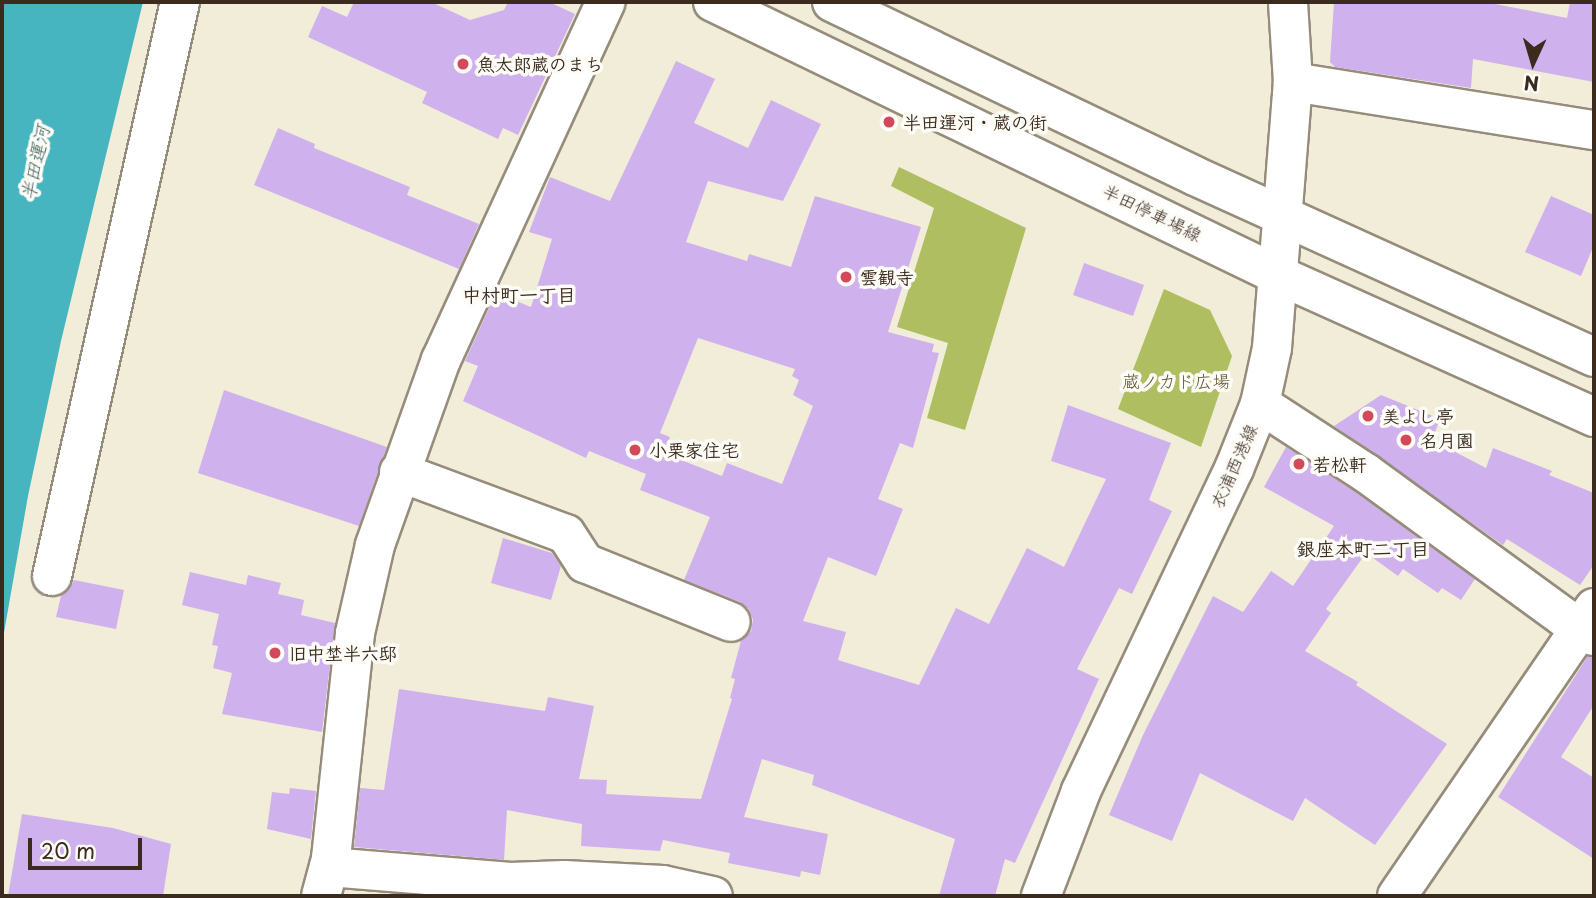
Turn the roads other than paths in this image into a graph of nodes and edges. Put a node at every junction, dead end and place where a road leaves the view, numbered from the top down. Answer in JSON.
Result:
{"nodes":[{"id":1,"x":180,"y":2,"type":"edge"},
{"id":2,"x":606,"y":2,"type":"edge"},
{"id":3,"x":713,"y":2,"type":"edge"},
{"id":4,"x":832,"y":2,"type":"edge"},
{"id":5,"x":1288,"y":2,"type":"edge"},
{"id":6,"x":1293,"y":82,"type":"junction"},
{"id":7,"x":1594,"y":130,"type":"edge"},
{"id":8,"x":1283,"y":216,"type":"junction"},
{"id":9,"x":1276,"y":274,"type":"junction"},
{"id":10,"x":1594,"y":357,"type":"edge"},
{"id":11,"x":1260,"y":404,"type":"junction"},
{"id":12,"x":1594,"y":416,"type":"edge"},
{"id":13,"x":399,"y":472,"type":"junction"},
{"id":14,"x":52,"y":576,"type":"dead end"},
{"id":15,"x":731,"y":622,"type":"dead end"},
{"id":16,"x":1590,"y":623,"type":"edge"},
{"id":17,"x":325,"y":882,"type":"edge"},
{"id":18,"x":713,"y":896,"type":"edge"},
{"id":19,"x":1041,"y":896,"type":"edge"},
{"id":20,"x":1397,"y":896,"type":"edge"}],
"edges":[{"from":1,"to":14,"type":"street"},
{"from":2,"to":13,"type":"street"},
{"from":3,"to":9,"type":"street","name":"半田停車場線"},
{"from":4,"to":8,"type":"street"},
{"from":5,"to":6,"type":"street","name":"衣浦西港線"},
{"from":6,"to":7,"type":"street"},
{"from":6,"to":8,"type":"street","name":"衣浦西港線"},
{"from":8,"to":9,"type":"street","name":"衣浦西港線"},
{"from":8,"to":10,"type":"street"},
{"from":9,"to":11,"type":"street","name":"衣浦西港線"},
{"from":9,"to":12,"type":"street","name":"半田停車場線"},
{"from":11,"to":16,"type":"street"},
{"from":11,"to":19,"type":"street","name":"衣浦西港線"},
{"from":13,"to":15,"type":"street"},
{"from":13,"to":17,"type":"street"},
{"from":16,"to":20,"type":"street"},
{"from":17,"to":18,"type":"street"}]}
